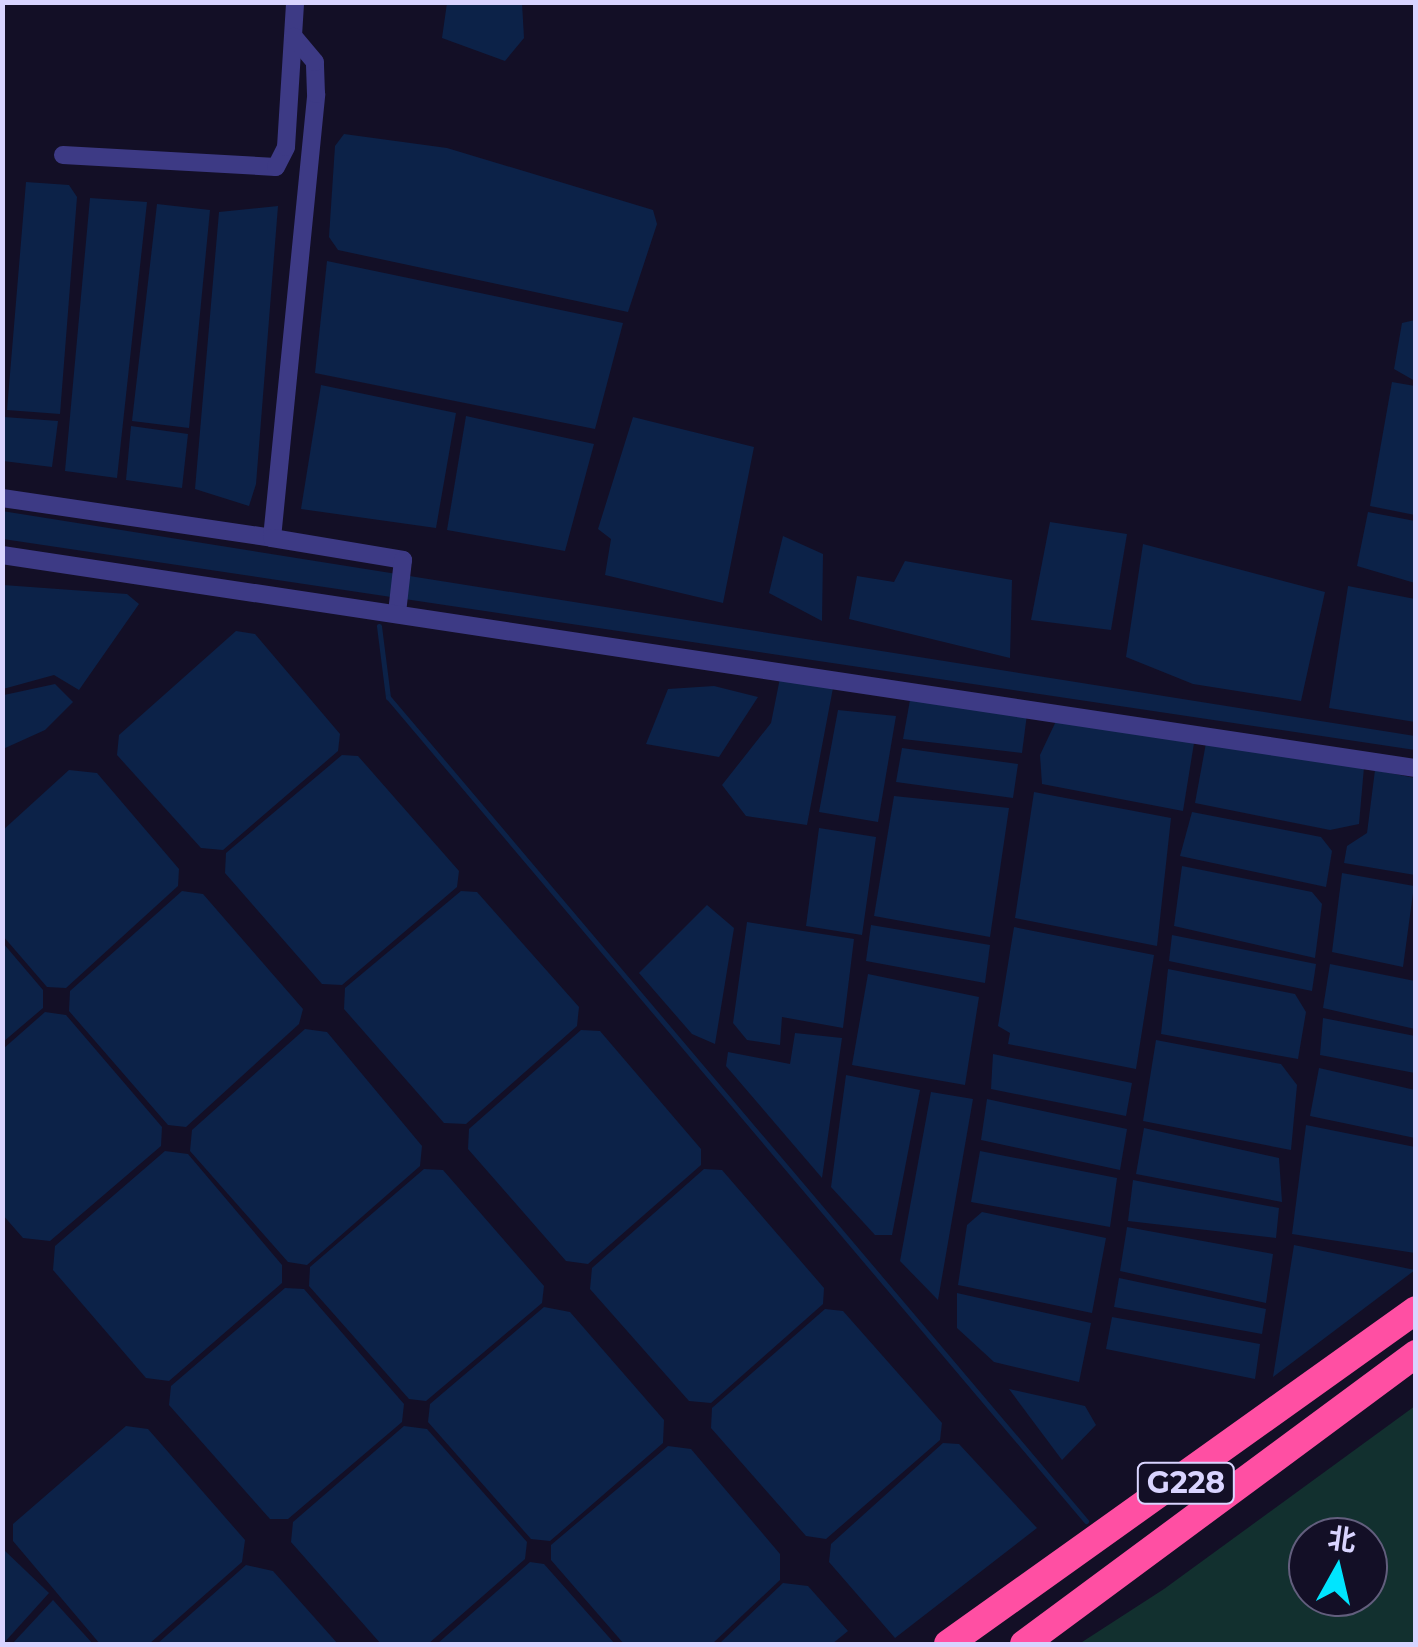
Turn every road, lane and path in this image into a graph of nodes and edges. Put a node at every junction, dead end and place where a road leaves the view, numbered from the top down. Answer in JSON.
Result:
{"nodes":[{"id":1,"x":295,"y":2,"type":"edge"},
{"id":2,"x":294,"y":37,"type":"junction"},
{"id":3,"x":64,"y":155,"type":"dead end"},
{"id":4,"x":2,"y":498,"type":"edge"},
{"id":5,"x":272,"y":538,"type":"junction"},
{"id":6,"x":2,"y":556,"type":"edge"},
{"id":7,"x":397,"y":613,"type":"junction"},
{"id":8,"x":1416,"y":768,"type":"edge"},
{"id":9,"x":1416,"y":1310,"type":"edge"},
{"id":10,"x":1416,"y":1354,"type":"edge"},
{"id":11,"x":1221,"y":1456,"type":"junction"},
{"id":12,"x":1244,"y":1489,"type":"junction"},
{"id":13,"x":1002,"y":1608,"type":"junction"},
{"id":14,"x":948,"y":1644,"type":"edge"},
{"id":15,"x":1024,"y":1644,"type":"edge"}],
"edges":[{"from":1,"to":2,"type":"street"},
{"from":2,"to":3,"type":"street"},
{"from":2,"to":5,"type":"street"},
{"from":4,"to":5,"type":"street"},
{"from":5,"to":7,"type":"street"},
{"from":6,"to":7,"type":"street"},
{"from":7,"to":8,"type":"street"},
{"from":9,"to":11,"type":"highway","number":"G228"},
{"from":10,"to":12,"type":"highway","number":"G228"},
{"from":11,"to":12,"type":"highway"},
{"from":11,"to":13,"type":"highway","number":"G228"},
{"from":12,"to":15,"type":"highway","number":"G228"},
{"from":13,"to":14,"type":"highway","number":"G228"},
{"from":13,"to":15,"type":"highway"}]}
